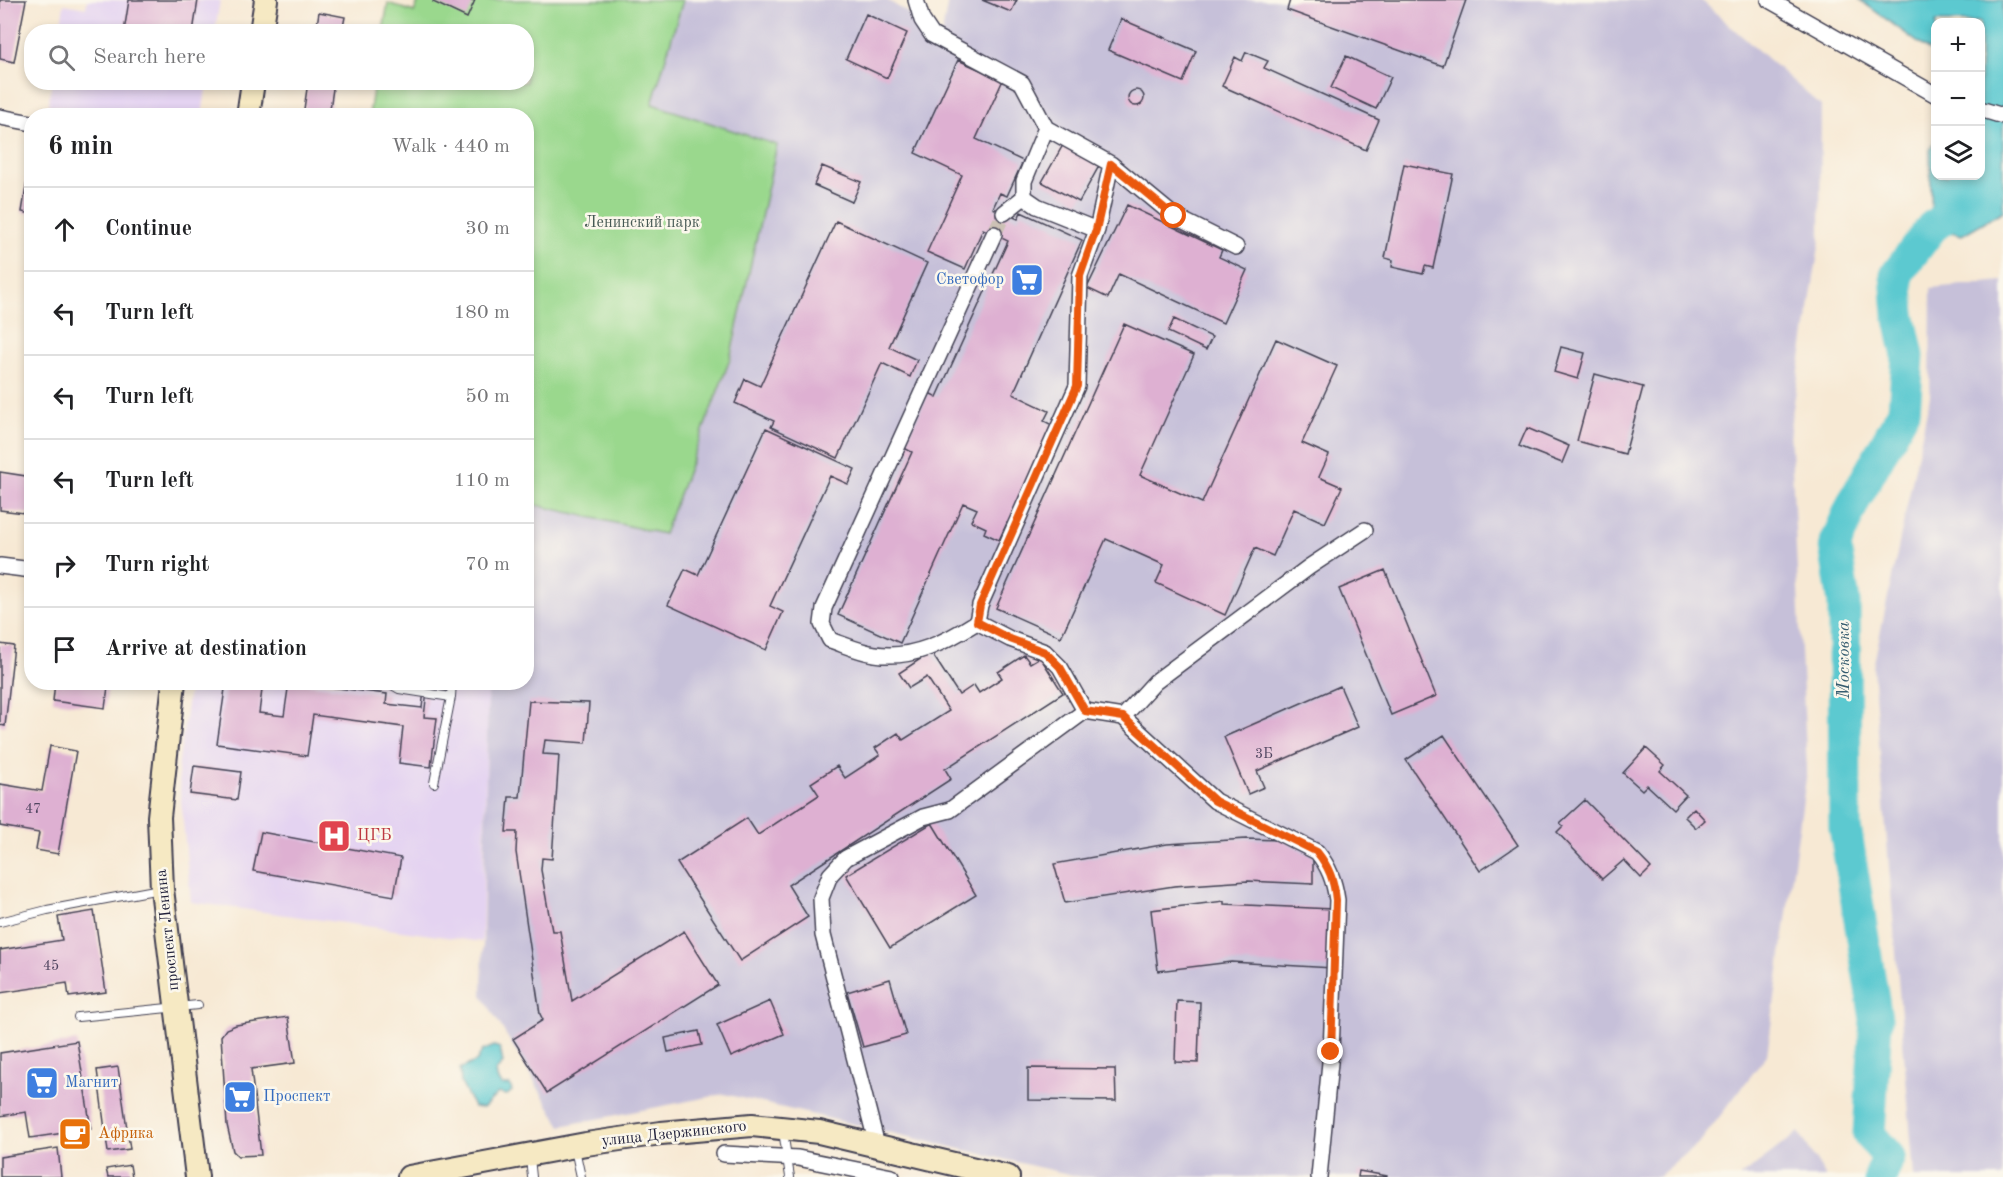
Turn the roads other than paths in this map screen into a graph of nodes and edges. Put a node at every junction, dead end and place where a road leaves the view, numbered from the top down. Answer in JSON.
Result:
{"nodes":[{"id":1,"x":266,"y":0,"type":"edge"},
{"id":2,"x":916,"y":0,"type":"edge"},
{"id":3,"x":1769,"y":0,"type":"edge"},
{"id":4,"x":262,"y":24,"type":"edge"},
{"id":5,"x":252,"y":90,"type":"edge"},
{"id":6,"x":1931,"y":93,"type":"edge"},
{"id":7,"x":249,"y":108,"type":"edge"},
{"id":8,"x":1985,"y":111,"type":"edge"},
{"id":9,"x":2003,"y":116,"type":"edge"},
{"id":10,"x":0,"y":117,"type":"edge"},
{"id":11,"x":24,"y":122,"type":"edge"},
{"id":12,"x":1046,"y":128,"type":"junction"},
{"id":13,"x":1111,"y":164,"type":"junction"},
{"id":14,"x":1024,"y":197,"type":"junction"},
{"id":15,"x":1004,"y":213,"type":"tunnel mouth"},
{"id":16,"x":1096,"y":230,"type":"junction"},
{"id":17,"x":994,"y":234,"type":"tunnel mouth"},
{"id":18,"x":1236,"y":248,"type":"dead end"},
{"id":19,"x":1365,"y":530,"type":"dead end"},
{"id":20,"x":0,"y":566,"type":"edge"},
{"id":21,"x":24,"y":569,"type":"edge"},
{"id":22,"x":977,"y":622,"type":"junction"},
{"id":23,"x":173,"y":690,"type":"edge"},
{"id":24,"x":406,"y":690,"type":"edge"},
{"id":25,"x":451,"y":690,"type":"edge"},
{"id":26,"x":451,"y":697,"type":"junction"},
{"id":27,"x":1085,"y":711,"type":"junction"},
{"id":28,"x":1123,"y":717,"type":"junction"},
{"id":29,"x":434,"y":783,"type":"dead end"},
{"id":30,"x":162,"y":889,"type":"junction"},
{"id":31,"x":0,"y":922,"type":"edge"},
{"id":32,"x":187,"y":1007,"type":"junction"},
{"id":33,"x":78,"y":1017,"type":"dead end"},
{"id":34,"x":782,"y":1127,"type":"junction"},
{"id":35,"x":877,"y":1145,"type":"junction"},
{"id":36,"x":575,"y":1146,"type":"junction"},
{"id":37,"x":529,"y":1154,"type":"junction"},
{"id":38,"x":724,"y":1154,"type":"dead end"},
{"id":39,"x":787,"y":1157,"type":"junction"},
{"id":40,"x":436,"y":1174,"type":"edge"},
{"id":41,"x":197,"y":1177,"type":"edge"},
{"id":42,"x":409,"y":1177,"type":"edge"},
{"id":43,"x":532,"y":1177,"type":"edge"},
{"id":44,"x":581,"y":1177,"type":"edge"},
{"id":45,"x":790,"y":1177,"type":"edge"},
{"id":46,"x":892,"y":1177,"type":"edge"},
{"id":47,"x":1008,"y":1177,"type":"edge"},
{"id":48,"x":1319,"y":1177,"type":"edge"}],
"edges":[{"from":1,"to":4,"type":"main road"},
{"from":2,"to":12,"type":"street"},
{"from":3,"to":6,"type":"street"},
{"from":5,"to":7,"type":"main road"},
{"from":8,"to":9,"type":"street"},
{"from":10,"to":11,"type":"street"},
{"from":12,"to":13,"type":"street"},
{"from":12,"to":14,"type":"street"},
{"from":13,"to":16,"type":"street"},
{"from":13,"to":18,"type":"street"},
{"from":14,"to":15,"type":"street"},
{"from":14,"to":16,"type":"street"},
{"from":16,"to":22,"type":"street"},
{"from":17,"to":22,"type":"street"},
{"from":19,"to":28,"type":"street"},
{"from":20,"to":21,"type":"street"},
{"from":22,"to":27,"type":"street"},
{"from":23,"to":30,"type":"main road","name":"проспект Ленина"},
{"from":24,"to":26,"type":"lane"},
{"from":25,"to":26,"type":"lane"},
{"from":26,"to":29,"type":"lane"},
{"from":27,"to":28,"type":"street"},
{"from":27,"to":35,"type":"street"},
{"from":28,"to":48,"type":"street"},
{"from":30,"to":31,"type":"lane"},
{"from":30,"to":32,"type":"main road","name":"проспект Ленина"},
{"from":32,"to":33,"type":"lane"},
{"from":32,"to":41,"type":"main road","name":"проспект Ленина"},
{"from":34,"to":35,"type":"main road","name":"улица Дзержинского"},
{"from":34,"to":36,"type":"main road","name":"улица Дзержинского"},
{"from":34,"to":39,"type":"lane"},
{"from":35,"to":47,"type":"main road","name":"улица Дзержинского"},
{"from":36,"to":37,"type":"main road","name":"улица Дзержинского"},
{"from":36,"to":44,"type":"lane"},
{"from":37,"to":40,"type":"main road","name":"улица Дзержинского"},
{"from":37,"to":43,"type":"lane"},
{"from":38,"to":39,"type":"street"},
{"from":39,"to":45,"type":"lane"},
{"from":39,"to":46,"type":"street"},
{"from":40,"to":42,"type":"main road","name":"улица Дзержинского"}]}
